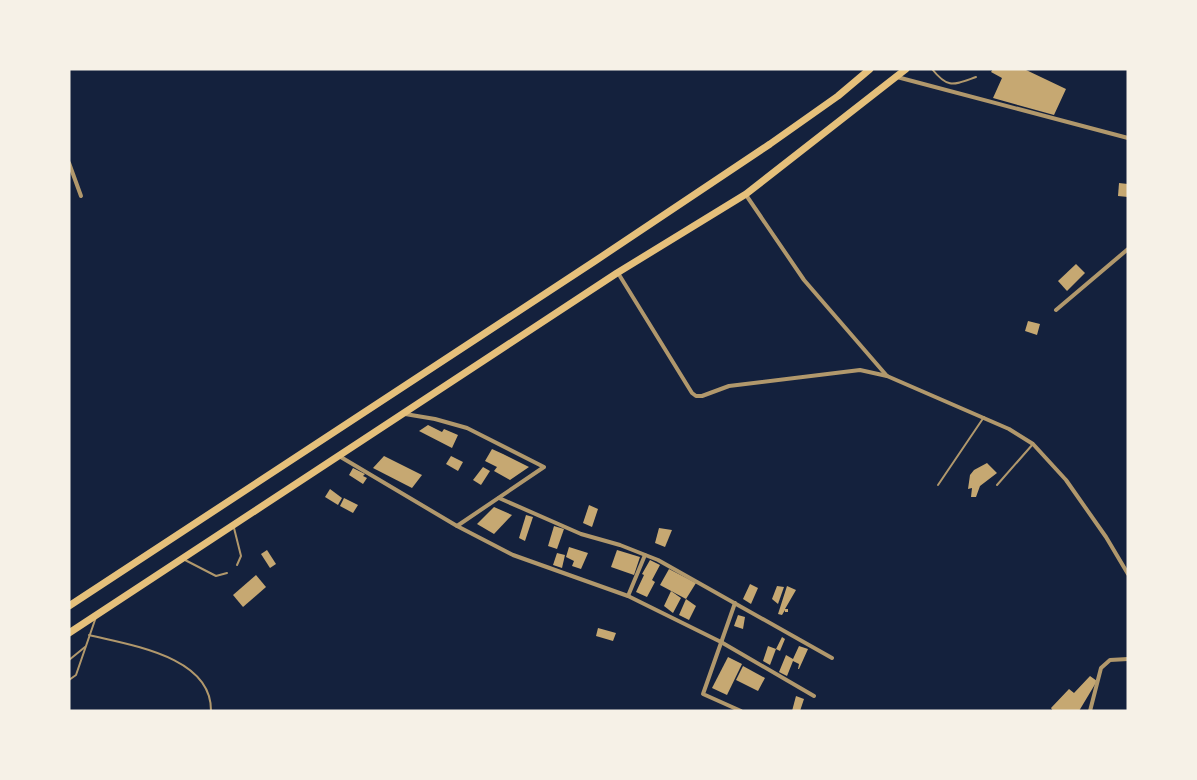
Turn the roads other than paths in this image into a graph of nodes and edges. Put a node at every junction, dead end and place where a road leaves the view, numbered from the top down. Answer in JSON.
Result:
{"nodes":[{"id":1,"x":906,"y":69,"type":"edge"},
{"id":2,"x":932,"y":69,"type":"edge"},
{"id":3,"x":866,"y":70,"type":"edge"},
{"id":4,"x":897,"y":77,"type":"junction"},
{"id":5,"x":976,"y":77,"type":"dead end"},
{"id":6,"x":1128,"y":138,"type":"edge"},
{"id":7,"x":69,"y":163,"type":"edge"},
{"id":8,"x":746,"y":194,"type":"junction"},
{"id":9,"x":81,"y":196,"type":"dead end"},
{"id":10,"x":1128,"y":249,"type":"edge"},
{"id":11,"x":617,"y":273,"type":"junction"},
{"id":12,"x":1056,"y":310,"type":"dead end"},
{"id":13,"x":887,"y":376,"type":"junction"},
{"id":14,"x":403,"y":414,"type":"junction"},
{"id":15,"x":984,"y":417,"type":"junction"},
{"id":16,"x":1033,"y":444,"type":"junction"},
{"id":17,"x":338,"y":456,"type":"junction"},
{"id":18,"x":938,"y":485,"type":"dead end"},
{"id":19,"x":997,"y":485,"type":"dead end"},
{"id":20,"x":499,"y":498,"type":"junction"},
{"id":21,"x":233,"y":525,"type":"junction"},
{"id":22,"x":457,"y":526,"type":"junction"},
{"id":23,"x":645,"y":554,"type":"junction"},
{"id":24,"x":183,"y":558,"type":"junction"},
{"id":25,"x":237,"y":565,"type":"dead end"},
{"id":26,"x":227,"y":573,"type":"dead end"},
{"id":27,"x":1128,"y":574,"type":"edge"},
{"id":28,"x":628,"y":596,"type":"junction"},
{"id":29,"x":735,"y":603,"type":"junction"},
{"id":30,"x":69,"y":606,"type":"edge"},
{"id":31,"x":98,"y":614,"type":"junction"},
{"id":32,"x":69,"y":633,"type":"edge"},
{"id":33,"x":89,"y":635,"type":"junction"},
{"id":34,"x":721,"y":642,"type":"junction"},
{"id":35,"x":85,"y":647,"type":"junction"},
{"id":36,"x":832,"y":658,"type":"dead end"},
{"id":37,"x":1128,"y":659,"type":"edge"},
{"id":38,"x":69,"y":660,"type":"edge"},
{"id":39,"x":69,"y":680,"type":"edge"},
{"id":40,"x":814,"y":696,"type":"dead end"},
{"id":41,"x":211,"y":711,"type":"edge"},
{"id":42,"x":741,"y":711,"type":"edge"},
{"id":43,"x":1090,"y":711,"type":"edge"}],
"edges":[{"from":1,"to":4,"type":"highway"},
{"from":2,"to":5,"type":"lane"},
{"from":3,"to":30,"type":"highway"},
{"from":4,"to":6,"type":"street"},
{"from":4,"to":8,"type":"highway"},
{"from":7,"to":9,"type":"street"},
{"from":8,"to":11,"type":"highway"},
{"from":8,"to":13,"type":"street"},
{"from":10,"to":12,"type":"street"},
{"from":11,"to":13,"type":"street"},
{"from":11,"to":14,"type":"highway"},
{"from":13,"to":15,"type":"street"},
{"from":14,"to":17,"type":"highway"},
{"from":14,"to":20,"type":"street"},
{"from":15,"to":16,"type":"street"},
{"from":15,"to":18,"type":"lane"},
{"from":16,"to":19,"type":"lane"},
{"from":16,"to":27,"type":"street"},
{"from":17,"to":21,"type":"highway"},
{"from":17,"to":22,"type":"street"},
{"from":20,"to":22,"type":"street"},
{"from":20,"to":23,"type":"street"},
{"from":21,"to":24,"type":"highway"},
{"from":21,"to":25,"type":"lane"},
{"from":22,"to":28,"type":"street"},
{"from":23,"to":28,"type":"street"},
{"from":23,"to":29,"type":"street"},
{"from":24,"to":26,"type":"lane"},
{"from":24,"to":31,"type":"highway"},
{"from":28,"to":34,"type":"street"},
{"from":29,"to":34,"type":"street"},
{"from":29,"to":36,"type":"street"},
{"from":31,"to":32,"type":"highway"},
{"from":31,"to":33,"type":"lane"},
{"from":33,"to":35,"type":"lane"},
{"from":33,"to":41,"type":"lane"},
{"from":34,"to":40,"type":"street"},
{"from":34,"to":42,"type":"street"},
{"from":35,"to":38,"type":"lane"},
{"from":35,"to":39,"type":"lane"},
{"from":37,"to":43,"type":"street"}]}
